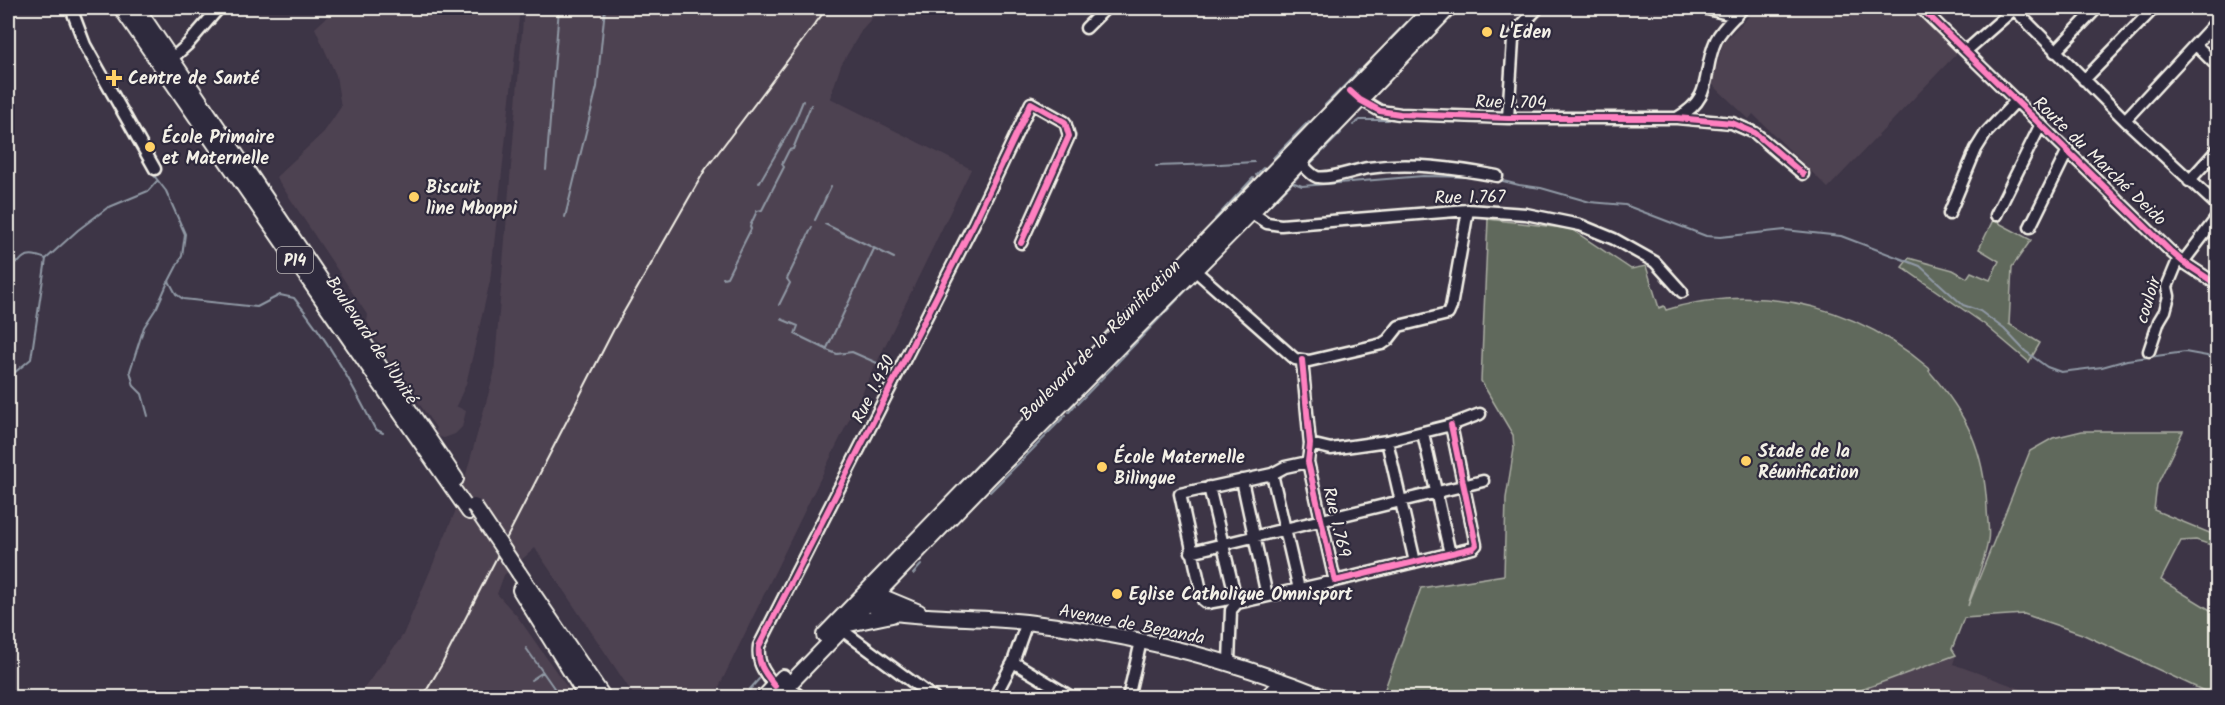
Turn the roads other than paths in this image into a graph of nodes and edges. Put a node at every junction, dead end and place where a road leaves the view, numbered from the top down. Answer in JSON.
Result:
{"nodes":[{"id":1,"x":71,"y":8,"type":"edge"},
{"id":2,"x":121,"y":8,"type":"edge"},
{"id":3,"x":137,"y":8,"type":"edge"},
{"id":4,"x":219,"y":8,"type":"edge"},
{"id":5,"x":1106,"y":8,"type":"edge"},
{"id":6,"x":1432,"y":8,"type":"edge"},
{"id":7,"x":1449,"y":8,"type":"edge"},
{"id":8,"x":1538,"y":8,"type":"edge"},
{"id":9,"x":1703,"y":8,"type":"edge"},
{"id":10,"x":1921,"y":8,"type":"edge"},
{"id":11,"x":2014,"y":8,"type":"edge"},
{"id":12,"x":2097,"y":8,"type":"edge"},
{"id":13,"x":2154,"y":8,"type":"edge"},
{"id":14,"x":1739,"y":12,"type":"edge"},
{"id":15,"x":2217,"y":20,"type":"edge"},
{"id":16,"x":1086,"y":28,"type":"dead end"},
{"id":17,"x":2196,"y":45,"type":"junction"},
{"id":18,"x":1966,"y":51,"type":"junction"},
{"id":19,"x":2055,"y":52,"type":"junction"},
{"id":20,"x":167,"y":62,"type":"junction"},
{"id":21,"x":2217,"y":67,"type":"edge"},
{"id":22,"x":2084,"y":80,"type":"junction"},
{"id":23,"x":1355,"y":95,"type":"junction"},
{"id":24,"x":2017,"y":100,"type":"junction"},
{"id":25,"x":1508,"y":118,"type":"junction"},
{"id":26,"x":1677,"y":118,"type":"junction"},
{"id":27,"x":2125,"y":120,"type":"junction"},
{"id":28,"x":2041,"y":124,"type":"junction"},
{"id":29,"x":2217,"y":149,"type":"edge"},
{"id":30,"x":2068,"y":150,"type":"junction"},
{"id":31,"x":1300,"y":162,"type":"junction"},
{"id":32,"x":155,"y":169,"type":"dead end"},
{"id":33,"x":1803,"y":174,"type":"dead end"},
{"id":34,"x":1497,"y":176,"type":"dead end"},
{"id":35,"x":2189,"y":181,"type":"junction"},
{"id":36,"x":2217,"y":206,"type":"edge"},
{"id":37,"x":1246,"y":209,"type":"junction"},
{"id":38,"x":1468,"y":210,"type":"junction"},
{"id":39,"x":1949,"y":214,"type":"dead end"},
{"id":40,"x":1996,"y":215,"type":"dead end"},
{"id":41,"x":2217,"y":216,"type":"edge"},
{"id":42,"x":2030,"y":227,"type":"dead end"},
{"id":43,"x":1021,"y":243,"type":"dead end"},
{"id":44,"x":2181,"y":260,"type":"junction"},
{"id":45,"x":1190,"y":266,"type":"junction"},
{"id":46,"x":2217,"y":285,"type":"edge"},
{"id":47,"x":1682,"y":292,"type":"dead end"},
{"id":48,"x":2149,"y":351,"type":"dead end"},
{"id":49,"x":1302,"y":360,"type":"junction"},
{"id":50,"x":1480,"y":414,"type":"dead end"},
{"id":51,"x":1451,"y":425,"type":"junction"},
{"id":52,"x":1423,"y":433,"type":"junction"},
{"id":53,"x":1387,"y":441,"type":"junction"},
{"id":54,"x":1310,"y":444,"type":"junction"},
{"id":55,"x":1308,"y":462,"type":"junction"},
{"id":56,"x":1272,"y":474,"type":"junction"},
{"id":57,"x":1242,"y":480,"type":"junction"},
{"id":58,"x":1483,"y":481,"type":"dead end"},
{"id":59,"x":1464,"y":486,"type":"junction"},
{"id":60,"x":1209,"y":487,"type":"junction"},
{"id":61,"x":1435,"y":492,"type":"junction"},
{"id":62,"x":1401,"y":501,"type":"junction"},
{"id":63,"x":1321,"y":519,"type":"junction"},
{"id":64,"x":1285,"y":528,"type":"junction"},
{"id":65,"x":1254,"y":536,"type":"junction"},
{"id":66,"x":1221,"y":545,"type":"junction"},
{"id":67,"x":1191,"y":552,"type":"junction"},
{"id":68,"x":1450,"y":554,"type":"junction"},
{"id":69,"x":1415,"y":562,"type":"junction"},
{"id":70,"x":896,"y":574,"type":"junction"},
{"id":71,"x":516,"y":576,"type":"junction"},
{"id":72,"x":1335,"y":580,"type":"junction"},
{"id":73,"x":1299,"y":589,"type":"junction"},
{"id":74,"x":868,"y":596,"type":"junction"},
{"id":75,"x":1267,"y":596,"type":"junction"},
{"id":76,"x":1236,"y":600,"type":"junction"},
{"id":77,"x":901,"y":609,"type":"junction"},
{"id":78,"x":1028,"y":622,"type":"junction"},
{"id":79,"x":844,"y":628,"type":"junction"},
{"id":80,"x":1141,"y":641,"type":"junction"},
{"id":81,"x":1013,"y":662,"type":"junction"},
{"id":82,"x":1230,"y":662,"type":"junction"},
{"id":83,"x":1283,"y":680,"type":"junction"},
{"id":84,"x":780,"y":687,"type":"edge"},
{"id":85,"x":587,"y":698,"type":"edge"},
{"id":86,"x":604,"y":698,"type":"edge"},
{"id":87,"x":763,"y":698,"type":"edge"},
{"id":88,"x":802,"y":698,"type":"edge"},
{"id":89,"x":934,"y":698,"type":"edge"},
{"id":90,"x":994,"y":698,"type":"edge"},
{"id":91,"x":1073,"y":698,"type":"edge"},
{"id":92,"x":1128,"y":698,"type":"edge"},
{"id":93,"x":1263,"y":698,"type":"edge"},
{"id":94,"x":1327,"y":698,"type":"edge"}],
"edges":[{"from":1,"to":32,"type":"street"},
{"from":2,"to":20,"type":"main road","name":"Boulevard de l'Unité","number":"P14"},
{"from":3,"to":20,"type":"main road","name":"Boulevard de l'Unité","number":"P14"},
{"from":4,"to":20,"type":"street"},
{"from":5,"to":16,"type":"street"},
{"from":6,"to":23,"type":"main road"},
{"from":7,"to":23,"type":"main road","name":"Boulevard de la Réunification"},
{"from":8,"to":25,"type":"street"},
{"from":9,"to":14,"type":"street"},
{"from":10,"to":18,"type":"street","name":"Route du Marché Deido"},
{"from":11,"to":18,"type":"street"},
{"from":11,"to":19,"type":"street"},
{"from":12,"to":19,"type":"street"},
{"from":13,"to":22,"type":"street"},
{"from":14,"to":26,"type":"street"},
{"from":15,"to":17,"type":"street"},
{"from":17,"to":21,"type":"street"},
{"from":17,"to":27,"type":"street"},
{"from":18,"to":24,"type":"street","name":"Route du Marché Deido"},
{"from":19,"to":22,"type":"street"},
{"from":20,"to":71,"type":"main road","name":"Boulevard de l'Unité","number":"P14","bridge":true},
{"from":22,"to":27,"type":"street"},
{"from":23,"to":25,"type":"street","name":"Rue 1.704"},
{"from":23,"to":31,"type":"main road","name":"Boulevard de la Réunification"},
{"from":23,"to":37,"type":"main road"},
{"from":24,"to":28,"type":"street","name":"Route du Marché Deido"},
{"from":24,"to":39,"type":"street"},
{"from":25,"to":26,"type":"street","name":"Rue 1.704"},
{"from":26,"to":33,"type":"street","name":"Rue 1.704"},
{"from":27,"to":35,"type":"street"},
{"from":28,"to":30,"type":"street","name":"Route du Marché Deido"},
{"from":28,"to":40,"type":"street"},
{"from":29,"to":35,"type":"street"},
{"from":30,"to":42,"type":"street"},
{"from":30,"to":44,"type":"street","name":"Route du Marché Deido"},
{"from":31,"to":34,"type":"street"},
{"from":31,"to":37,"type":"main road","name":"Boulevard de la Réunification"},
{"from":35,"to":36,"type":"street"},
{"from":37,"to":38,"type":"street","name":"Rue 1.767"},
{"from":37,"to":45,"type":"main road","name":"Boulevard de la Réunification"},
{"from":38,"to":47,"type":"street","name":"Rue 1.767"},
{"from":38,"to":49,"type":"street"},
{"from":41,"to":44,"type":"street","name":"couloir"},
{"from":43,"to":84,"type":"street","name":"Rue 1.430"},
{"from":44,"to":46,"type":"street","name":"Route du Marché Deido"},
{"from":44,"to":48,"type":"street","name":"couloir"},
{"from":45,"to":49,"type":"street"},
{"from":45,"to":70,"type":"main road","name":"Boulevard de la Réunification"},
{"from":45,"to":74,"type":"main road"},
{"from":49,"to":54,"type":"street","name":"Rue 1.769"},
{"from":50,"to":51,"type":"street"},
{"from":51,"to":52,"type":"street"},
{"from":51,"to":59,"type":"street"},
{"from":52,"to":53,"type":"street"},
{"from":52,"to":61,"type":"street"},
{"from":53,"to":54,"type":"street"},
{"from":53,"to":62,"type":"street"},
{"from":54,"to":55,"type":"street","name":"Rue 1.769"},
{"from":55,"to":56,"type":"street"},
{"from":55,"to":63,"type":"street","name":"Rue 1.769"},
{"from":56,"to":57,"type":"street"},
{"from":56,"to":64,"type":"street"},
{"from":57,"to":60,"type":"street"},
{"from":57,"to":65,"type":"street"},
{"from":58,"to":59,"type":"street"},
{"from":59,"to":61,"type":"street"},
{"from":59,"to":68,"type":"street","name":"Rue 1.769"},
{"from":60,"to":66,"type":"street"},
{"from":60,"to":67,"type":"street"},
{"from":61,"to":62,"type":"street"},
{"from":61,"to":68,"type":"street"},
{"from":62,"to":63,"type":"street"},
{"from":62,"to":69,"type":"street"},
{"from":63,"to":64,"type":"street"},
{"from":63,"to":72,"type":"street","name":"Rue 1.769"},
{"from":64,"to":65,"type":"street"},
{"from":64,"to":73,"type":"street"},
{"from":65,"to":66,"type":"street"},
{"from":65,"to":75,"type":"street"},
{"from":66,"to":67,"type":"street"},
{"from":66,"to":76,"type":"street"},
{"from":67,"to":76,"type":"street"},
{"from":68,"to":69,"type":"street","name":"Rue 1.769"},
{"from":69,"to":72,"type":"street","name":"Rue 1.769"},
{"from":70,"to":74,"type":"main road","name":"Boulevard de la Réunification"},
{"from":70,"to":77,"type":"main road"},
{"from":71,"to":85,"type":"main road","name":"Boulevard de l'Unité","number":"P14"},
{"from":71,"to":86,"type":"main road","number":"P14"},
{"from":72,"to":73,"type":"street"},
{"from":73,"to":75,"type":"street"},
{"from":74,"to":77,"type":"main road","name":"Avenue de Bepanda"},
{"from":74,"to":79,"type":"main road","name":"Boulevard de la Réunification"},
{"from":74,"to":84,"type":"main road"},
{"from":75,"to":76,"type":"street"},
{"from":76,"to":82,"type":"street"},
{"from":77,"to":78,"type":"main road","name":"Avenue de Bepanda"},
{"from":77,"to":79,"type":"main road"},
{"from":78,"to":80,"type":"main road","name":"Avenue de Bepanda"},
{"from":78,"to":81,"type":"street"},
{"from":79,"to":84,"type":"main road","name":"Boulevard de la Réunification"},
{"from":79,"to":89,"type":"street"},
{"from":80,"to":82,"type":"main road","name":"Avenue de Bepanda"},
{"from":80,"to":92,"type":"street"},
{"from":81,"to":90,"type":"street"},
{"from":81,"to":91,"type":"street"},
{"from":82,"to":83,"type":"main road","name":"Avenue de Bepanda"},
{"from":83,"to":93,"type":"street"},
{"from":83,"to":94,"type":"main road","name":"Avenue de Bepanda"},
{"from":84,"to":87,"type":"main road"},
{"from":84,"to":88,"type":"street"}]}
